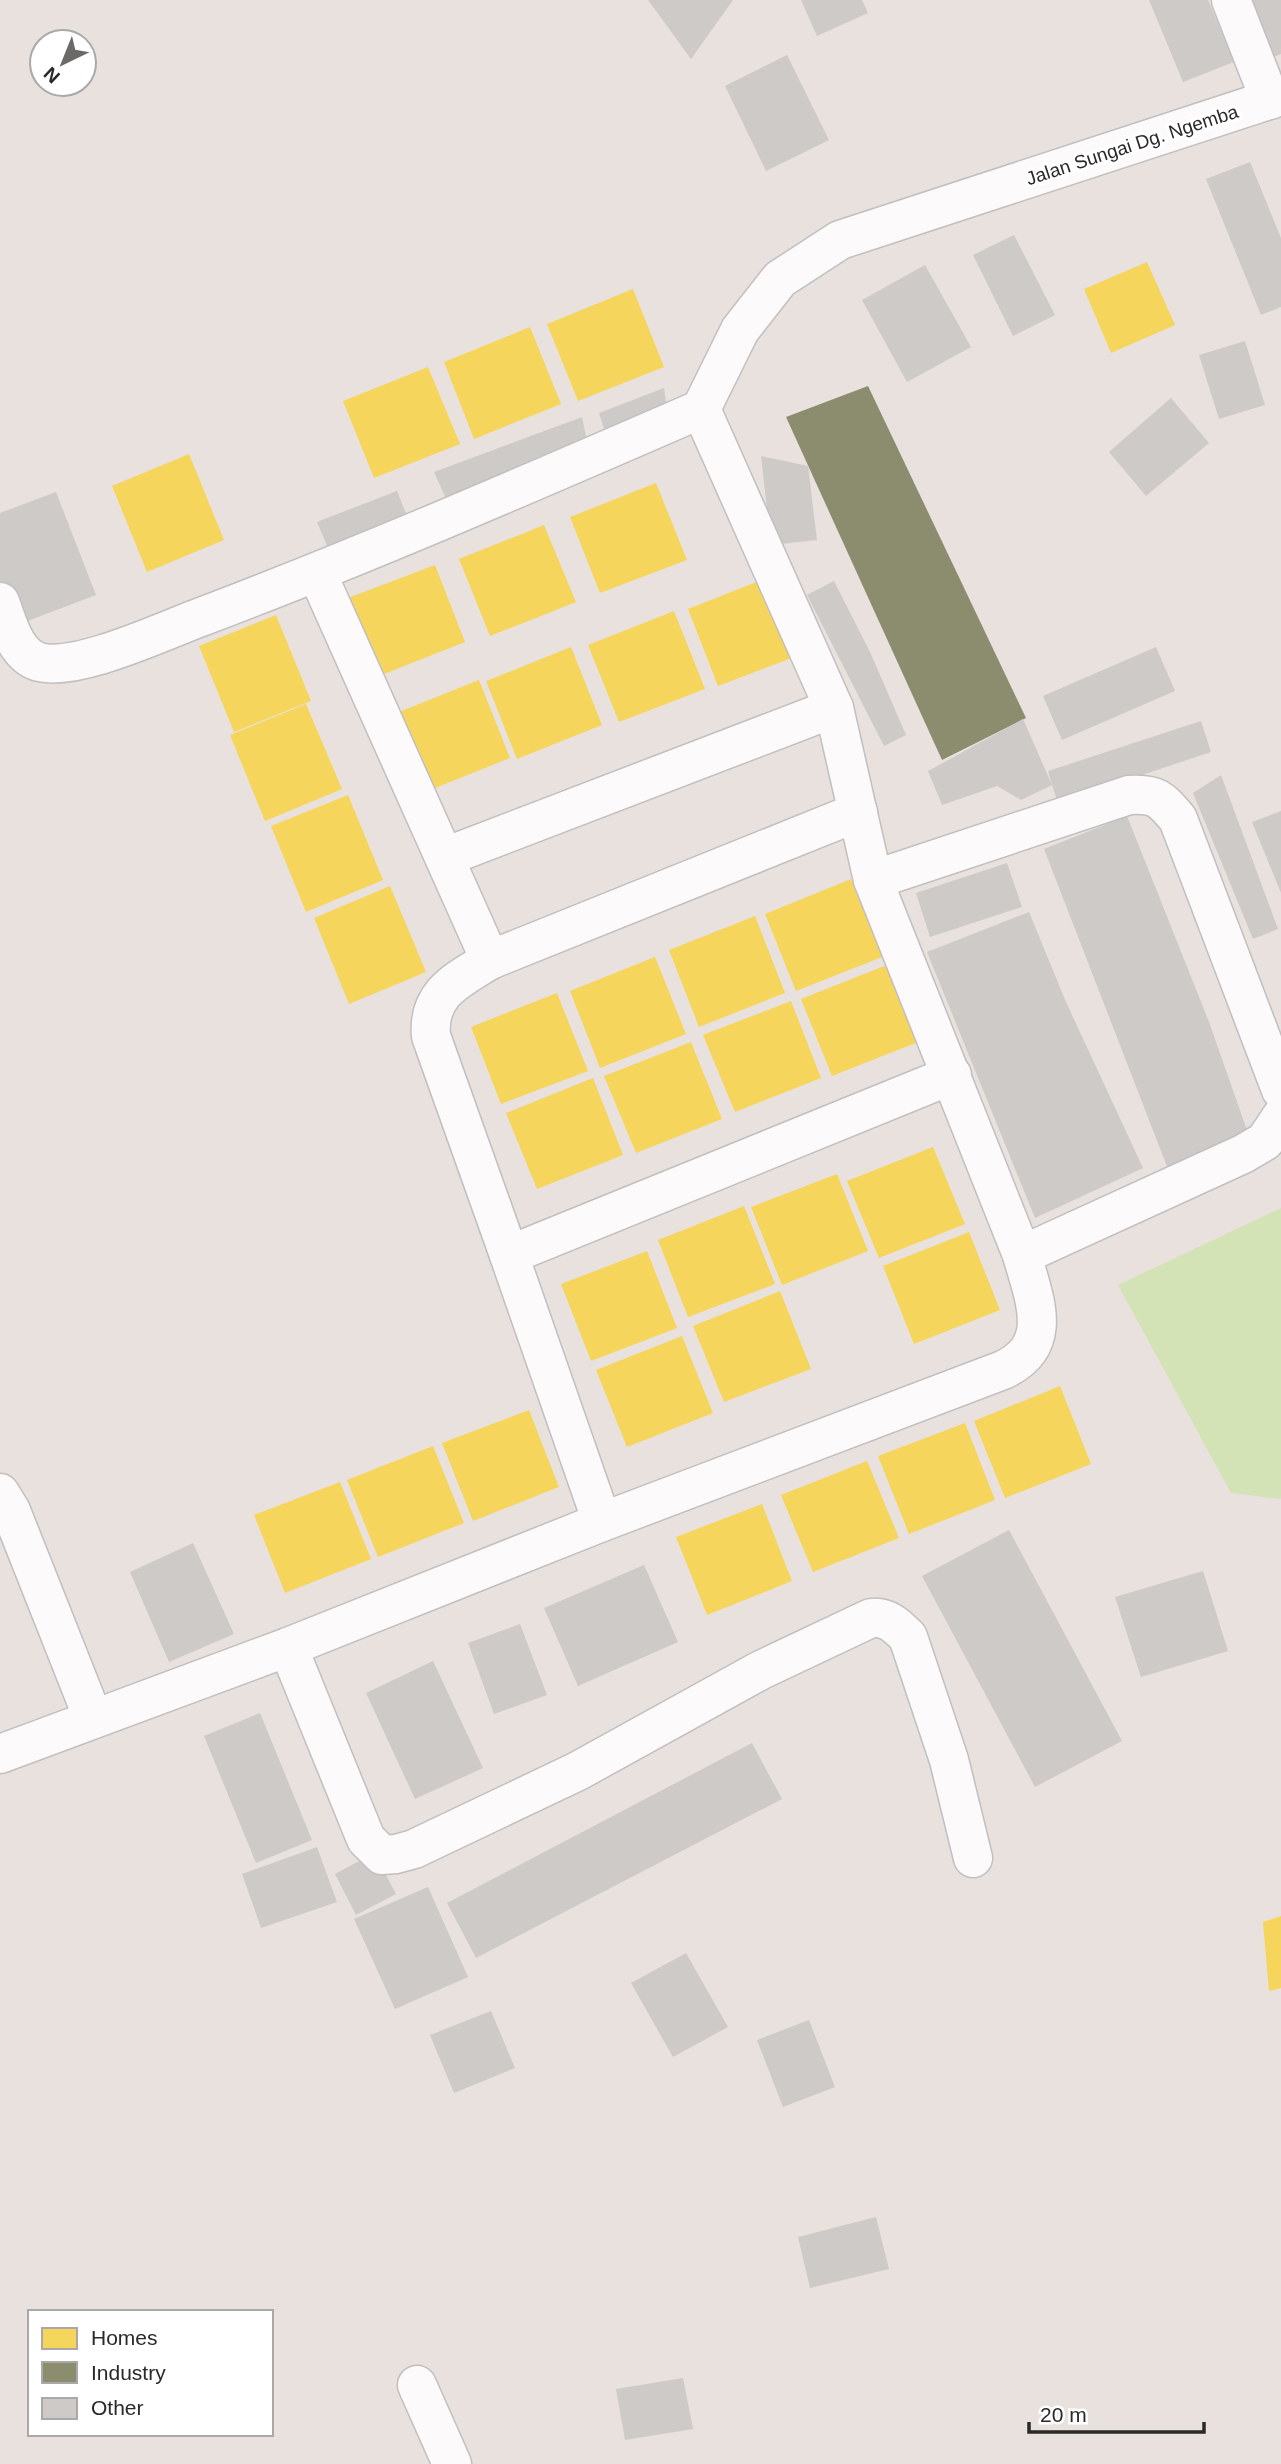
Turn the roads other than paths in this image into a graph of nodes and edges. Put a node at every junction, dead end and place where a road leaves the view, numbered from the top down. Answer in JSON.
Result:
{"nodes":[{"id":1,"x":1231,"y":0,"type":"edge"},
{"id":2,"x":1276,"y":98,"type":"edge"},
{"id":3,"x":701,"y":409,"type":"junction"},
{"id":4,"x":317,"y":573,"type":"junction"},
{"id":5,"x":0,"y":602,"type":"edge"},
{"id":6,"x":834,"y":708,"type":"junction"},
{"id":7,"x":858,"y":812,"type":"junction"},
{"id":8,"x":445,"y":857,"type":"junction"},
{"id":9,"x":873,"y":880,"type":"junction"},
{"id":10,"x":490,"y":960,"type":"junction"},
{"id":11,"x":952,"y":1075,"type":"junction"},
{"id":12,"x":1281,"y":1090,"type":"edge"},
{"id":13,"x":1281,"y":1117,"type":"edge"},
{"id":14,"x":509,"y":1255,"type":"junction"},
{"id":15,"x":1022,"y":1255,"type":"junction"},
{"id":16,"x":0,"y":1493,"type":"edge"},
{"id":17,"x":602,"y":1522,"type":"junction"},
{"id":18,"x":288,"y":1647,"type":"junction"},
{"id":19,"x":93,"y":1717,"type":"junction"},
{"id":20,"x":0,"y":1754,"type":"edge"},
{"id":21,"x":973,"y":1858,"type":"dead end"},
{"id":22,"x":417,"y":2385,"type":"dead end"},
{"id":23,"x":452,"y":2464,"type":"edge"}],
"edges":[{"from":1,"to":2,"type":"street"},
{"from":2,"to":3,"type":"street","name":"Jalan Sungai Dg. Ngemba"},
{"from":3,"to":4,"type":"street"},
{"from":3,"to":6,"type":"street"},
{"from":4,"to":5,"type":"street"},
{"from":4,"to":8,"type":"street"},
{"from":6,"to":7,"type":"street"},
{"from":6,"to":8,"type":"street"},
{"from":7,"to":9,"type":"street"},
{"from":7,"to":10,"type":"street"},
{"from":8,"to":10,"type":"street"},
{"from":9,"to":11,"type":"street"},
{"from":9,"to":12,"type":"street"},
{"from":10,"to":14,"type":"street"},
{"from":11,"to":14,"type":"street"},
{"from":11,"to":15,"type":"street"},
{"from":13,"to":15,"type":"street"},
{"from":14,"to":17,"type":"street"},
{"from":15,"to":17,"type":"street"},
{"from":16,"to":19,"type":"street"},
{"from":17,"to":18,"type":"street"},
{"from":18,"to":19,"type":"street"},
{"from":18,"to":21,"type":"street"},
{"from":19,"to":20,"type":"street"},
{"from":22,"to":23,"type":"street"}]}
